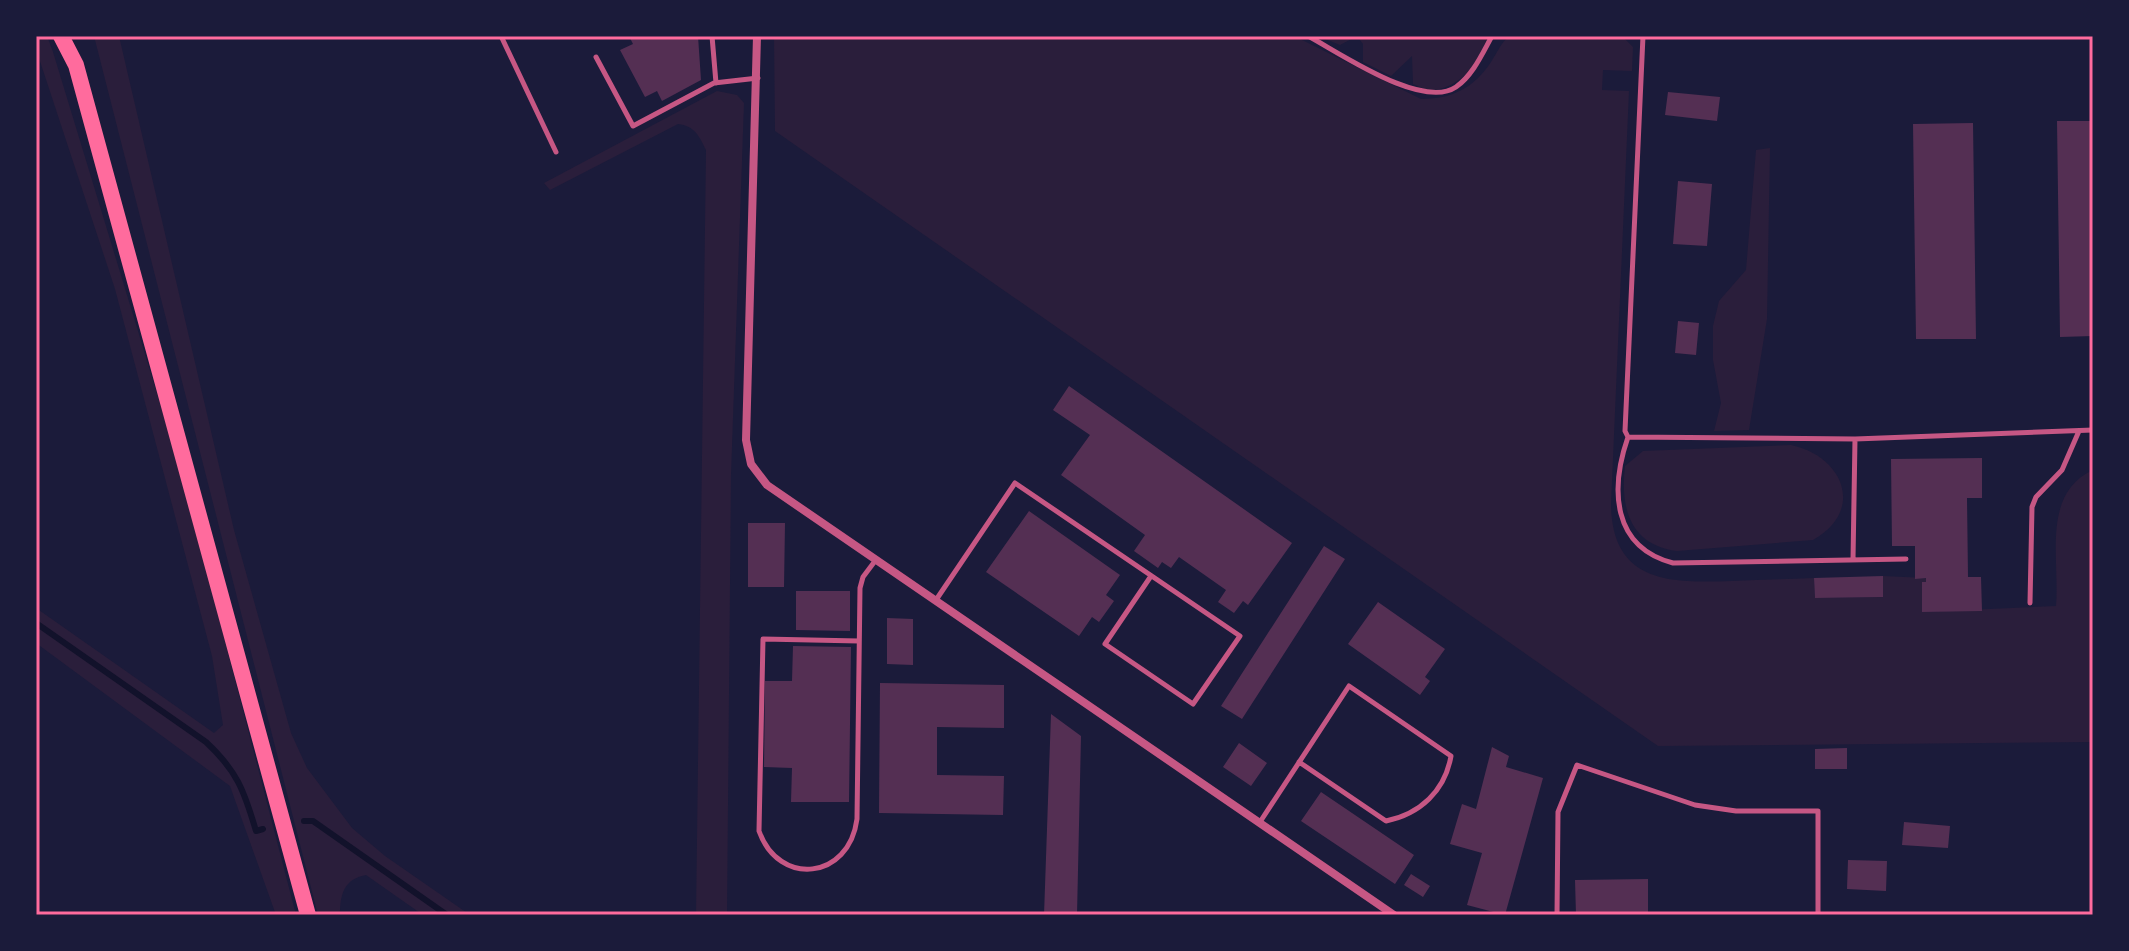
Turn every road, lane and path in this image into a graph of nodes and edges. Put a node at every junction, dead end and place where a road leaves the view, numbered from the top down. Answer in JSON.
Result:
{"nodes":[{"id":1,"x":61,"y":36,"type":"edge"},
{"id":2,"x":75,"y":36,"type":"edge"},
{"id":3,"x":501,"y":36,"type":"edge"},
{"id":4,"x":712,"y":36,"type":"edge"},
{"id":5,"x":757,"y":36,"type":"edge"},
{"id":6,"x":1308,"y":36,"type":"edge"},
{"id":7,"x":1492,"y":36,"type":"edge"},
{"id":8,"x":1643,"y":36,"type":"edge"},
{"id":9,"x":596,"y":57,"type":"dead end"},
{"id":10,"x":76,"y":65,"type":"junction"},
{"id":11,"x":758,"y":78,"type":"junction"},
{"id":12,"x":716,"y":83,"type":"junction"},
{"id":13,"x":556,"y":152,"type":"dead end"},
{"id":14,"x":2093,"y":430,"type":"edge"},
{"id":15,"x":2079,"y":431,"type":"junction"},
{"id":16,"x":1628,"y":437,"type":"junction"},
{"id":17,"x":1855,"y":439,"type":"junction"},
{"id":18,"x":1906,"y":559,"type":"dead end"},
{"id":19,"x":876,"y":560,"type":"junction"},
{"id":20,"x":1853,"y":560,"type":"junction"},
{"id":21,"x":1151,"y":576,"type":"junction"},
{"id":22,"x":935,"y":601,"type":"junction"},
{"id":23,"x":2030,"y":603,"type":"dead end"},
{"id":24,"x":859,"y":641,"type":"junction"},
{"id":25,"x":1299,"y":762,"type":"junction"},
{"id":26,"x":1259,"y":823,"type":"junction"},
{"id":27,"x":308,"y":915,"type":"edge"},
{"id":28,"x":1394,"y":915,"type":"edge"},
{"id":29,"x":1557,"y":915,"type":"edge"},
{"id":30,"x":1818,"y":915,"type":"edge"}],
"edges":[{"from":1,"to":10,"type":"main road"},
{"from":2,"to":10,"type":"main road"},
{"from":3,"to":13,"type":"lane"},
{"from":4,"to":12,"type":"lane"},
{"from":5,"to":11,"type":"street"},
{"from":6,"to":7,"type":"lane"},
{"from":8,"to":16,"type":"lane"},
{"from":9,"to":12,"type":"lane"},
{"from":10,"to":27,"type":"main road"},
{"from":11,"to":12,"type":"lane"},
{"from":11,"to":19,"type":"street"},
{"from":14,"to":15,"type":"lane"},
{"from":15,"to":17,"type":"lane"},
{"from":15,"to":23,"type":"lane"},
{"from":16,"to":17,"type":"lane"},
{"from":16,"to":20,"type":"lane"},
{"from":17,"to":20,"type":"lane"},
{"from":18,"to":20,"type":"lane"},
{"from":19,"to":22,"type":"street"},
{"from":19,"to":24,"type":"lane"},
{"from":21,"to":21,"type":"lane"},
{"from":21,"to":22,"type":"lane"},
{"from":22,"to":26,"type":"street"},
{"from":24,"to":24,"type":"lane"},
{"from":25,"to":25,"type":"lane"},
{"from":25,"to":26,"type":"lane"},
{"from":26,"to":28,"type":"street"},
{"from":29,"to":30,"type":"lane"}]}
